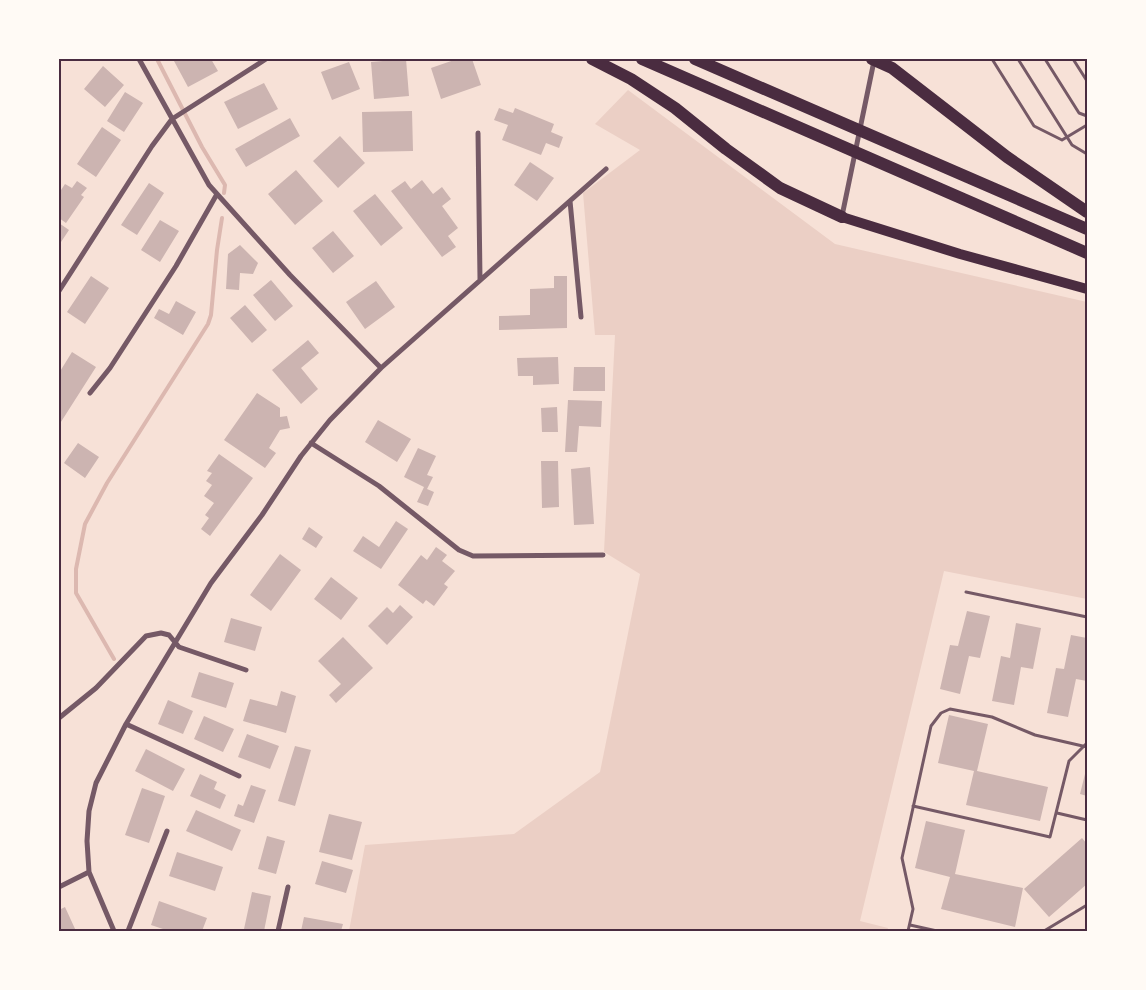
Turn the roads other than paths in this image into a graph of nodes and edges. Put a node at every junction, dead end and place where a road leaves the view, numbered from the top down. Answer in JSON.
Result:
{"nodes":[{"id":1,"x":139,"y":59,"type":"edge"},
{"id":2,"x":266,"y":59,"type":"edge"},
{"id":3,"x":592,"y":59,"type":"edge"},
{"id":4,"x":642,"y":59,"type":"edge"},
{"id":5,"x":695,"y":59,"type":"edge"},
{"id":6,"x":873,"y":59,"type":"edge"},
{"id":7,"x":992,"y":59,"type":"edge"},
{"id":8,"x":1018,"y":59,"type":"edge"},
{"id":9,"x":1045,"y":59,"type":"edge"},
{"id":10,"x":1073,"y":59,"type":"edge"},
{"id":11,"x":1087,"y":81,"type":"edge"},
{"id":12,"x":1087,"y":116,"type":"edge"},
{"id":13,"x":172,"y":119,"type":"junction"},
{"id":14,"x":1087,"y":125,"type":"edge"},
{"id":15,"x":478,"y":133,"type":"dead end"},
{"id":16,"x":1067,"y":137,"type":"junction"},
{"id":17,"x":1087,"y":154,"type":"edge"},
{"id":18,"x":606,"y":169,"type":"dead end"},
{"id":19,"x":217,"y":194,"type":"junction"},
{"id":20,"x":570,"y":200,"type":"junction"},
{"id":21,"x":1087,"y":212,"type":"edge"},
{"id":22,"x":842,"y":217,"type":"junction"},
{"id":23,"x":1087,"y":229,"type":"edge"},
{"id":24,"x":1087,"y":253,"type":"edge"},
{"id":25,"x":480,"y":280,"type":"junction"},
{"id":26,"x":1087,"y":290,"type":"edge"},
{"id":27,"x":59,"y":291,"type":"edge"},
{"id":28,"x":581,"y":317,"type":"dead end"},
{"id":29,"x":381,"y":368,"type":"junction"},
{"id":30,"x":90,"y":393,"type":"dead end"},
{"id":31,"x":311,"y":443,"type":"junction"},
{"id":32,"x":603,"y":555,"type":"dead end"},
{"id":33,"x":966,"y":592,"type":"dead end"},
{"id":34,"x":1087,"y":617,"type":"edge"},
{"id":35,"x":175,"y":641,"type":"junction"},
{"id":36,"x":246,"y":670,"type":"dead end"},
{"id":37,"x":59,"y":718,"type":"edge"},
{"id":38,"x":126,"y":724,"type":"junction"},
{"id":39,"x":1086,"y":745,"type":"edge"},
{"id":40,"x":239,"y":776,"type":"dead end"},
{"id":41,"x":913,"y":806,"type":"junction"},
{"id":42,"x":1057,"y":813,"type":"junction"},
{"id":43,"x":1087,"y":820,"type":"edge"},
{"id":44,"x":167,"y":831,"type":"dead end"},
{"id":45,"x":89,"y":872,"type":"junction"},
{"id":46,"x":288,"y":886,"type":"dead end"},
{"id":47,"x":59,"y":887,"type":"edge"},
{"id":48,"x":1087,"y":905,"type":"edge"},
{"id":49,"x":910,"y":925,"type":"junction"},
{"id":50,"x":114,"y":931,"type":"edge"},
{"id":51,"x":128,"y":931,"type":"edge"},
{"id":52,"x":278,"y":931,"type":"edge"},
{"id":53,"x":908,"y":931,"type":"edge"},
{"id":54,"x":937,"y":931,"type":"edge"},
{"id":55,"x":1044,"y":931,"type":"edge"}],
"edges":[{"from":1,"to":13,"type":"street"},
{"from":2,"to":13,"type":"street"},
{"from":3,"to":22,"type":"highway"},
{"from":4,"to":24,"type":"highway"},
{"from":5,"to":23,"type":"highway"},
{"from":6,"to":21,"type":"highway"},
{"from":6,"to":22,"type":"street"},
{"from":7,"to":16,"type":"lane"},
{"from":8,"to":16,"type":"lane"},
{"from":9,"to":12,"type":"lane"},
{"from":10,"to":11,"type":"lane"},
{"from":13,"to":19,"type":"street"},
{"from":13,"to":27,"type":"street"},
{"from":14,"to":16,"type":"lane"},
{"from":15,"to":25,"type":"street"},
{"from":16,"to":17,"type":"lane"},
{"from":18,"to":20,"type":"street"},
{"from":19,"to":29,"type":"street"},
{"from":19,"to":30,"type":"street"},
{"from":20,"to":25,"type":"street"},
{"from":20,"to":28,"type":"street"},
{"from":22,"to":26,"type":"main road"},
{"from":25,"to":29,"type":"street"},
{"from":29,"to":31,"type":"street"},
{"from":31,"to":32,"type":"street"},
{"from":31,"to":35,"type":"street"},
{"from":33,"to":34,"type":"lane"},
{"from":35,"to":36,"type":"street"},
{"from":35,"to":37,"type":"street"},
{"from":35,"to":38,"type":"street"},
{"from":38,"to":40,"type":"street"},
{"from":38,"to":45,"type":"street"},
{"from":39,"to":41,"type":"lane"},
{"from":39,"to":42,"type":"lane"},
{"from":41,"to":42,"type":"lane"},
{"from":41,"to":49,"type":"lane"},
{"from":42,"to":43,"type":"lane"},
{"from":44,"to":51,"type":"street"},
{"from":45,"to":47,"type":"street"},
{"from":45,"to":50,"type":"street"},
{"from":46,"to":52,"type":"street"},
{"from":48,"to":55,"type":"lane"},
{"from":49,"to":53,"type":"lane"},
{"from":49,"to":54,"type":"lane"}]}
